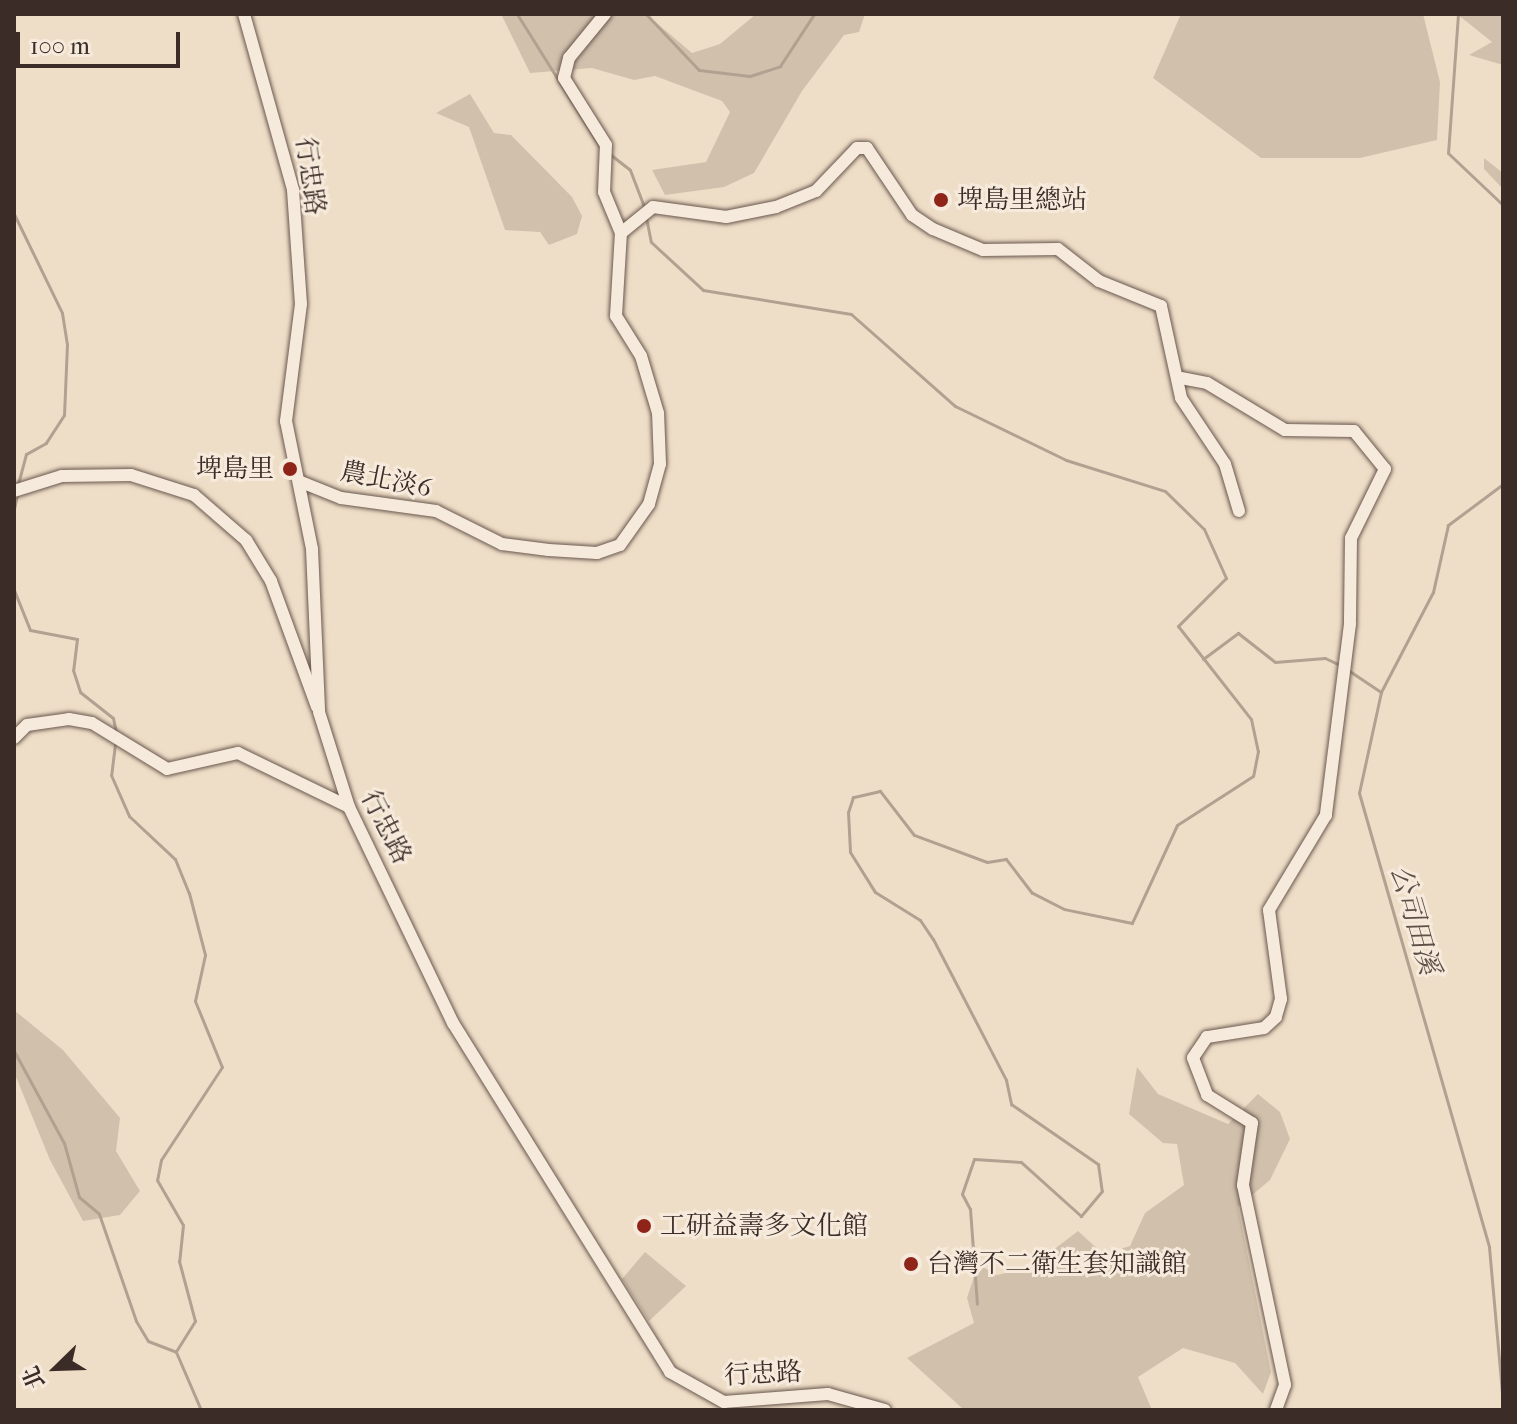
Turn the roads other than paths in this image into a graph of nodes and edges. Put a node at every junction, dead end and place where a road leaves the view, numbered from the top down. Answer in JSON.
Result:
{"nodes":[{"id":1,"x":244,"y":14,"type":"edge"},
{"id":2,"x":605,"y":14,"type":"edge"},
{"id":3,"x":621,"y":233,"type":"junction"},
{"id":4,"x":1181,"y":378,"type":"junction"},
{"id":5,"x":301,"y":482,"type":"junction"},
{"id":6,"x":19,"y":491,"type":"edge"},
{"id":7,"x":1239,"y":511,"type":"dead end"},
{"id":8,"x":319,"y":712,"type":"junction"},
{"id":9,"x":14,"y":738,"type":"edge"},
{"id":10,"x":349,"y":807,"type":"junction"},
{"id":11,"x":885,"y":1410,"type":"edge"},
{"id":12,"x":1276,"y":1410,"type":"edge"}],
"edges":[{"from":1,"to":5,"type":"street","name":"行忠路"},
{"from":2,"to":3,"type":"street","name":"農北淡6","number":"農北淡6"},
{"from":3,"to":4,"type":"street"},
{"from":3,"to":5,"type":"street","name":"農北淡6","number":"農北淡6"},
{"from":4,"to":7,"type":"street"},
{"from":4,"to":12,"type":"street"},
{"from":5,"to":8,"type":"street","name":"行忠路"},
{"from":6,"to":8,"type":"street"},
{"from":8,"to":10,"type":"street","name":"行忠路"},
{"from":9,"to":10,"type":"street"},
{"from":10,"to":11,"type":"street","name":"行忠路"}]}
